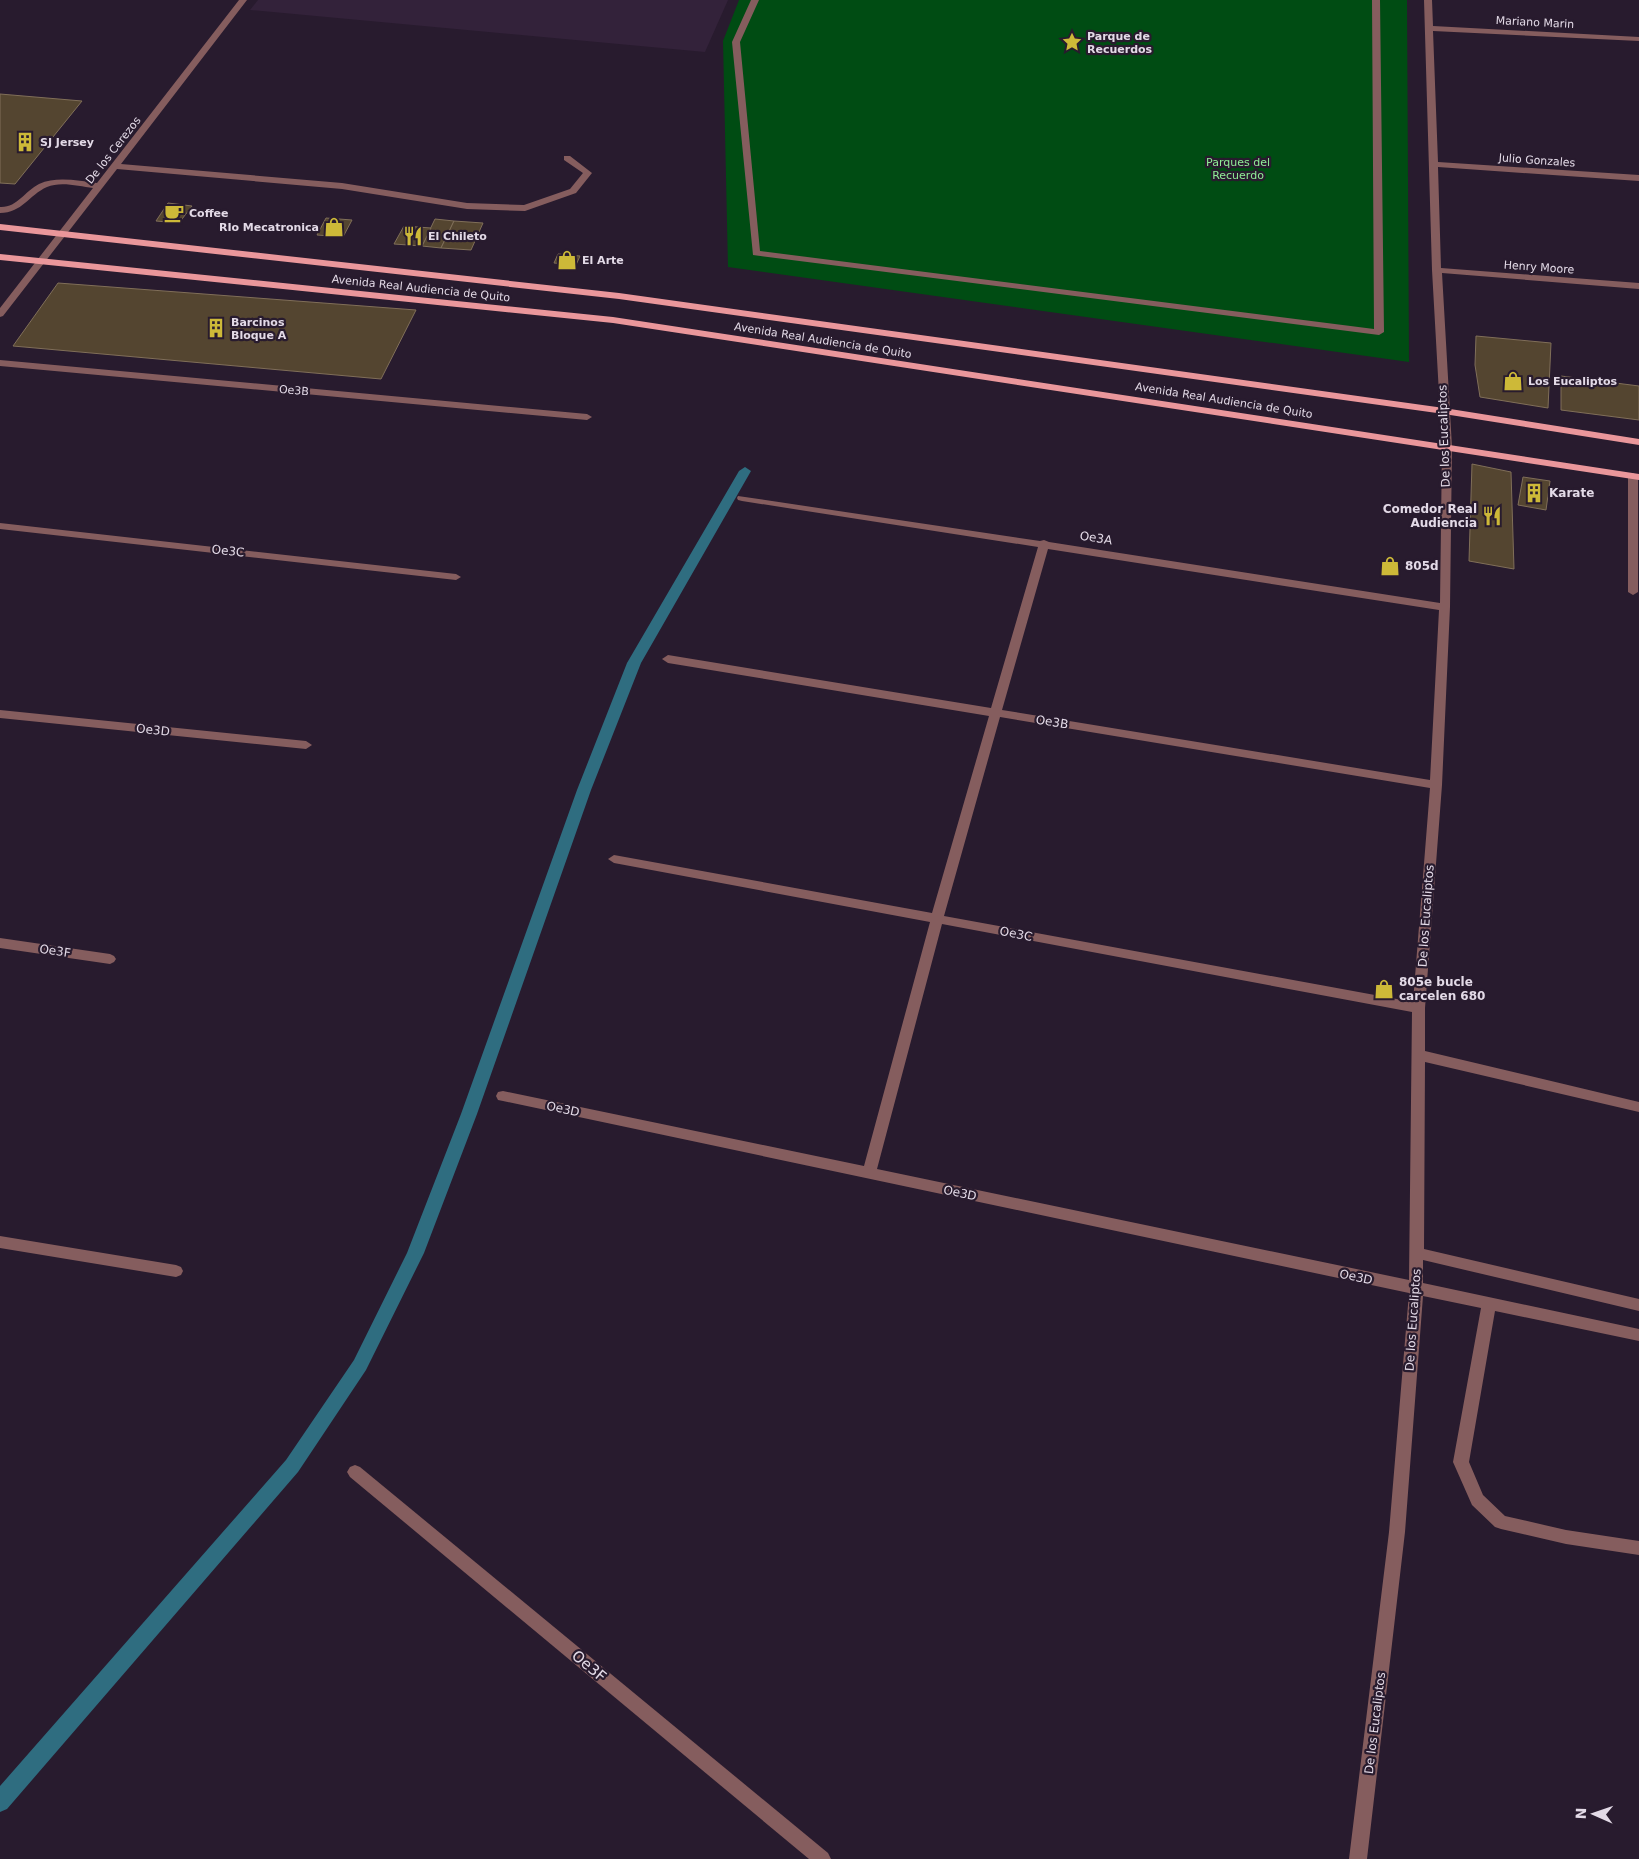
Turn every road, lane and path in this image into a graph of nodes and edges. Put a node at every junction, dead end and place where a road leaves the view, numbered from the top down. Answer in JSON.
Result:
{"nodes":[{"id":1,"x":243,"y":0,"type":"edge"},
{"id":2,"x":755,"y":0,"type":"edge"},
{"id":3,"x":1376,"y":0,"type":"edge"},
{"id":4,"x":1428,"y":0,"type":"edge"},
{"id":5,"x":1429,"y":28,"type":"junction"},
{"id":6,"x":1639,"y":39,"type":"edge"},
{"id":7,"x":567,"y":158,"type":"dead end"},
{"id":8,"x":1434,"y":164,"type":"junction"},
{"id":9,"x":115,"y":166,"type":"junction"},
{"id":10,"x":1639,"y":178,"type":"edge"},
{"id":11,"x":100,"y":186,"type":"junction"},
{"id":12,"x":0,"y":210,"type":"edge"},
{"id":13,"x":0,"y":227,"type":"edge"},
{"id":14,"x":64,"y":233,"type":"junction"},
{"id":15,"x":0,"y":257,"type":"edge"},
{"id":16,"x":40,"y":261,"type":"junction"},
{"id":17,"x":1437,"y":270,"type":"junction"},
{"id":18,"x":1639,"y":286,"type":"edge"},
{"id":19,"x":0,"y":314,"type":"edge"},
{"id":20,"x":0,"y":363,"type":"edge"},
{"id":21,"x":1444,"y":411,"type":"junction"},
{"id":22,"x":587,"y":417,"type":"dead end"},
{"id":23,"x":1639,"y":442,"type":"edge"},
{"id":24,"x":1447,"y":447,"type":"junction"},
{"id":25,"x":1636,"y":477,"type":"edge"},
{"id":26,"x":742,"y":498,"type":"dead end"},
{"id":27,"x":0,"y":526,"type":"edge"},
{"id":28,"x":1044,"y":543,"type":"junction"},
{"id":29,"x":456,"y":577,"type":"dead end"},
{"id":30,"x":1633,"y":592,"type":"dead end"},
{"id":31,"x":1445,"y":607,"type":"junction"},
{"id":32,"x":668,"y":659,"type":"dead end"},
{"id":33,"x":995,"y":712,"type":"junction"},
{"id":34,"x":0,"y":714,"type":"edge"},
{"id":35,"x":306,"y":746,"type":"dead end"},
{"id":36,"x":1436,"y":785,"type":"junction"},
{"id":37,"x":614,"y":859,"type":"dead end"},
{"id":38,"x":937,"y":919,"type":"junction"},
{"id":39,"x":0,"y":943,"type":"edge"},
{"id":40,"x":110,"y":959,"type":"dead end"},
{"id":41,"x":1419,"y":1008,"type":"junction"},
{"id":42,"x":1418,"y":1055,"type":"junction"},
{"id":43,"x":503,"y":1096,"type":"dead end"},
{"id":44,"x":1639,"y":1107,"type":"edge"},
{"id":45,"x":869,"y":1174,"type":"junction"},
{"id":46,"x":0,"y":1242,"type":"edge"},
{"id":47,"x":1417,"y":1253,"type":"junction"},
{"id":48,"x":176,"y":1271,"type":"dead end"},
{"id":49,"x":1416,"y":1290,"type":"junction"},
{"id":50,"x":1489,"y":1302,"type":"junction"},
{"id":51,"x":1639,"y":1305,"type":"edge"},
{"id":52,"x":1639,"y":1335,"type":"edge"},
{"id":53,"x":356,"y":1472,"type":"dead end"},
{"id":54,"x":1639,"y":1548,"type":"edge"},
{"id":55,"x":822,"y":1859,"type":"edge"},
{"id":56,"x":1358,"y":1859,"type":"edge"}],
"edges":[{"from":1,"to":9,"type":"street","name":"De los Cerezos"},
{"from":2,"to":3,"type":"street"},
{"from":4,"to":5,"type":"street","name":"De los Eucaliptos"},
{"from":5,"to":6,"type":"street","name":"Mariano Marin"},
{"from":5,"to":8,"type":"street","name":"De los Eucaliptos"},
{"from":7,"to":9,"type":"street"},
{"from":8,"to":10,"type":"street","name":"Julio Gonzales"},
{"from":8,"to":17,"type":"street","name":"De los Eucaliptos"},
{"from":9,"to":11,"type":"street","name":"De los Cerezos"},
{"from":11,"to":12,"type":"street"},
{"from":11,"to":14,"type":"street","name":"De los Cerezos"},
{"from":13,"to":14,"type":"main road","name":"Avenida Real Audiencia de Quito"},
{"from":14,"to":16,"type":"street","name":"De los Cerezos"},
{"from":14,"to":21,"type":"main road","name":"Avenida Real Audiencia de Quito"},
{"from":15,"to":16,"type":"main road","name":"Avenida Real Audiencia de Quito"},
{"from":16,"to":19,"type":"street","name":"De los Cerezos"},
{"from":16,"to":24,"type":"main road","name":"Avenida Real Audiencia de Quito"},
{"from":17,"to":18,"type":"street","name":"Henry Moore"},
{"from":17,"to":21,"type":"street","name":"De los Eucaliptos"},
{"from":20,"to":22,"type":"street","name":"Oe3B"},
{"from":21,"to":23,"type":"main road","name":"Avenida Real Audiencia de Quito"},
{"from":21,"to":24,"type":"street","name":"De los Eucaliptos"},
{"from":24,"to":25,"type":"main road","name":"Avenida Real Audiencia de Quito"},
{"from":24,"to":31,"type":"street","name":"De los Eucaliptos"},
{"from":25,"to":30,"type":"street"},
{"from":26,"to":28,"type":"street","name":"Oe3A"},
{"from":27,"to":29,"type":"street","name":"Oe3C"},
{"from":28,"to":31,"type":"street","name":"Oe3A"},
{"from":28,"to":33,"type":"street"},
{"from":31,"to":36,"type":"street","name":"De los Eucaliptos"},
{"from":32,"to":33,"type":"street","name":"Oe3B"},
{"from":33,"to":36,"type":"street","name":"Oe3B"},
{"from":33,"to":38,"type":"street"},
{"from":34,"to":35,"type":"street","name":"Oe3D"},
{"from":36,"to":41,"type":"street","name":"De los Eucaliptos"},
{"from":37,"to":38,"type":"street","name":"Oe3C"},
{"from":38,"to":41,"type":"street","name":"Oe3C"},
{"from":38,"to":45,"type":"street"},
{"from":39,"to":40,"type":"street","name":"Oe3F"},
{"from":41,"to":42,"type":"street","name":"De los Eucaliptos"},
{"from":42,"to":44,"type":"street"},
{"from":42,"to":47,"type":"street","name":"De los Eucaliptos"},
{"from":43,"to":45,"type":"street","name":"Oe3D"},
{"from":45,"to":49,"type":"street","name":"Oe3D"},
{"from":46,"to":48,"type":"street"},
{"from":47,"to":49,"type":"street","name":"De los Eucaliptos"},
{"from":47,"to":51,"type":"street"},
{"from":49,"to":50,"type":"street","name":"Oe3D"},
{"from":49,"to":56,"type":"street","name":"De los Eucaliptos"},
{"from":50,"to":52,"type":"street","name":"Oe3D"},
{"from":50,"to":54,"type":"street"},
{"from":53,"to":55,"type":"street","name":"Oe3F"}]}
